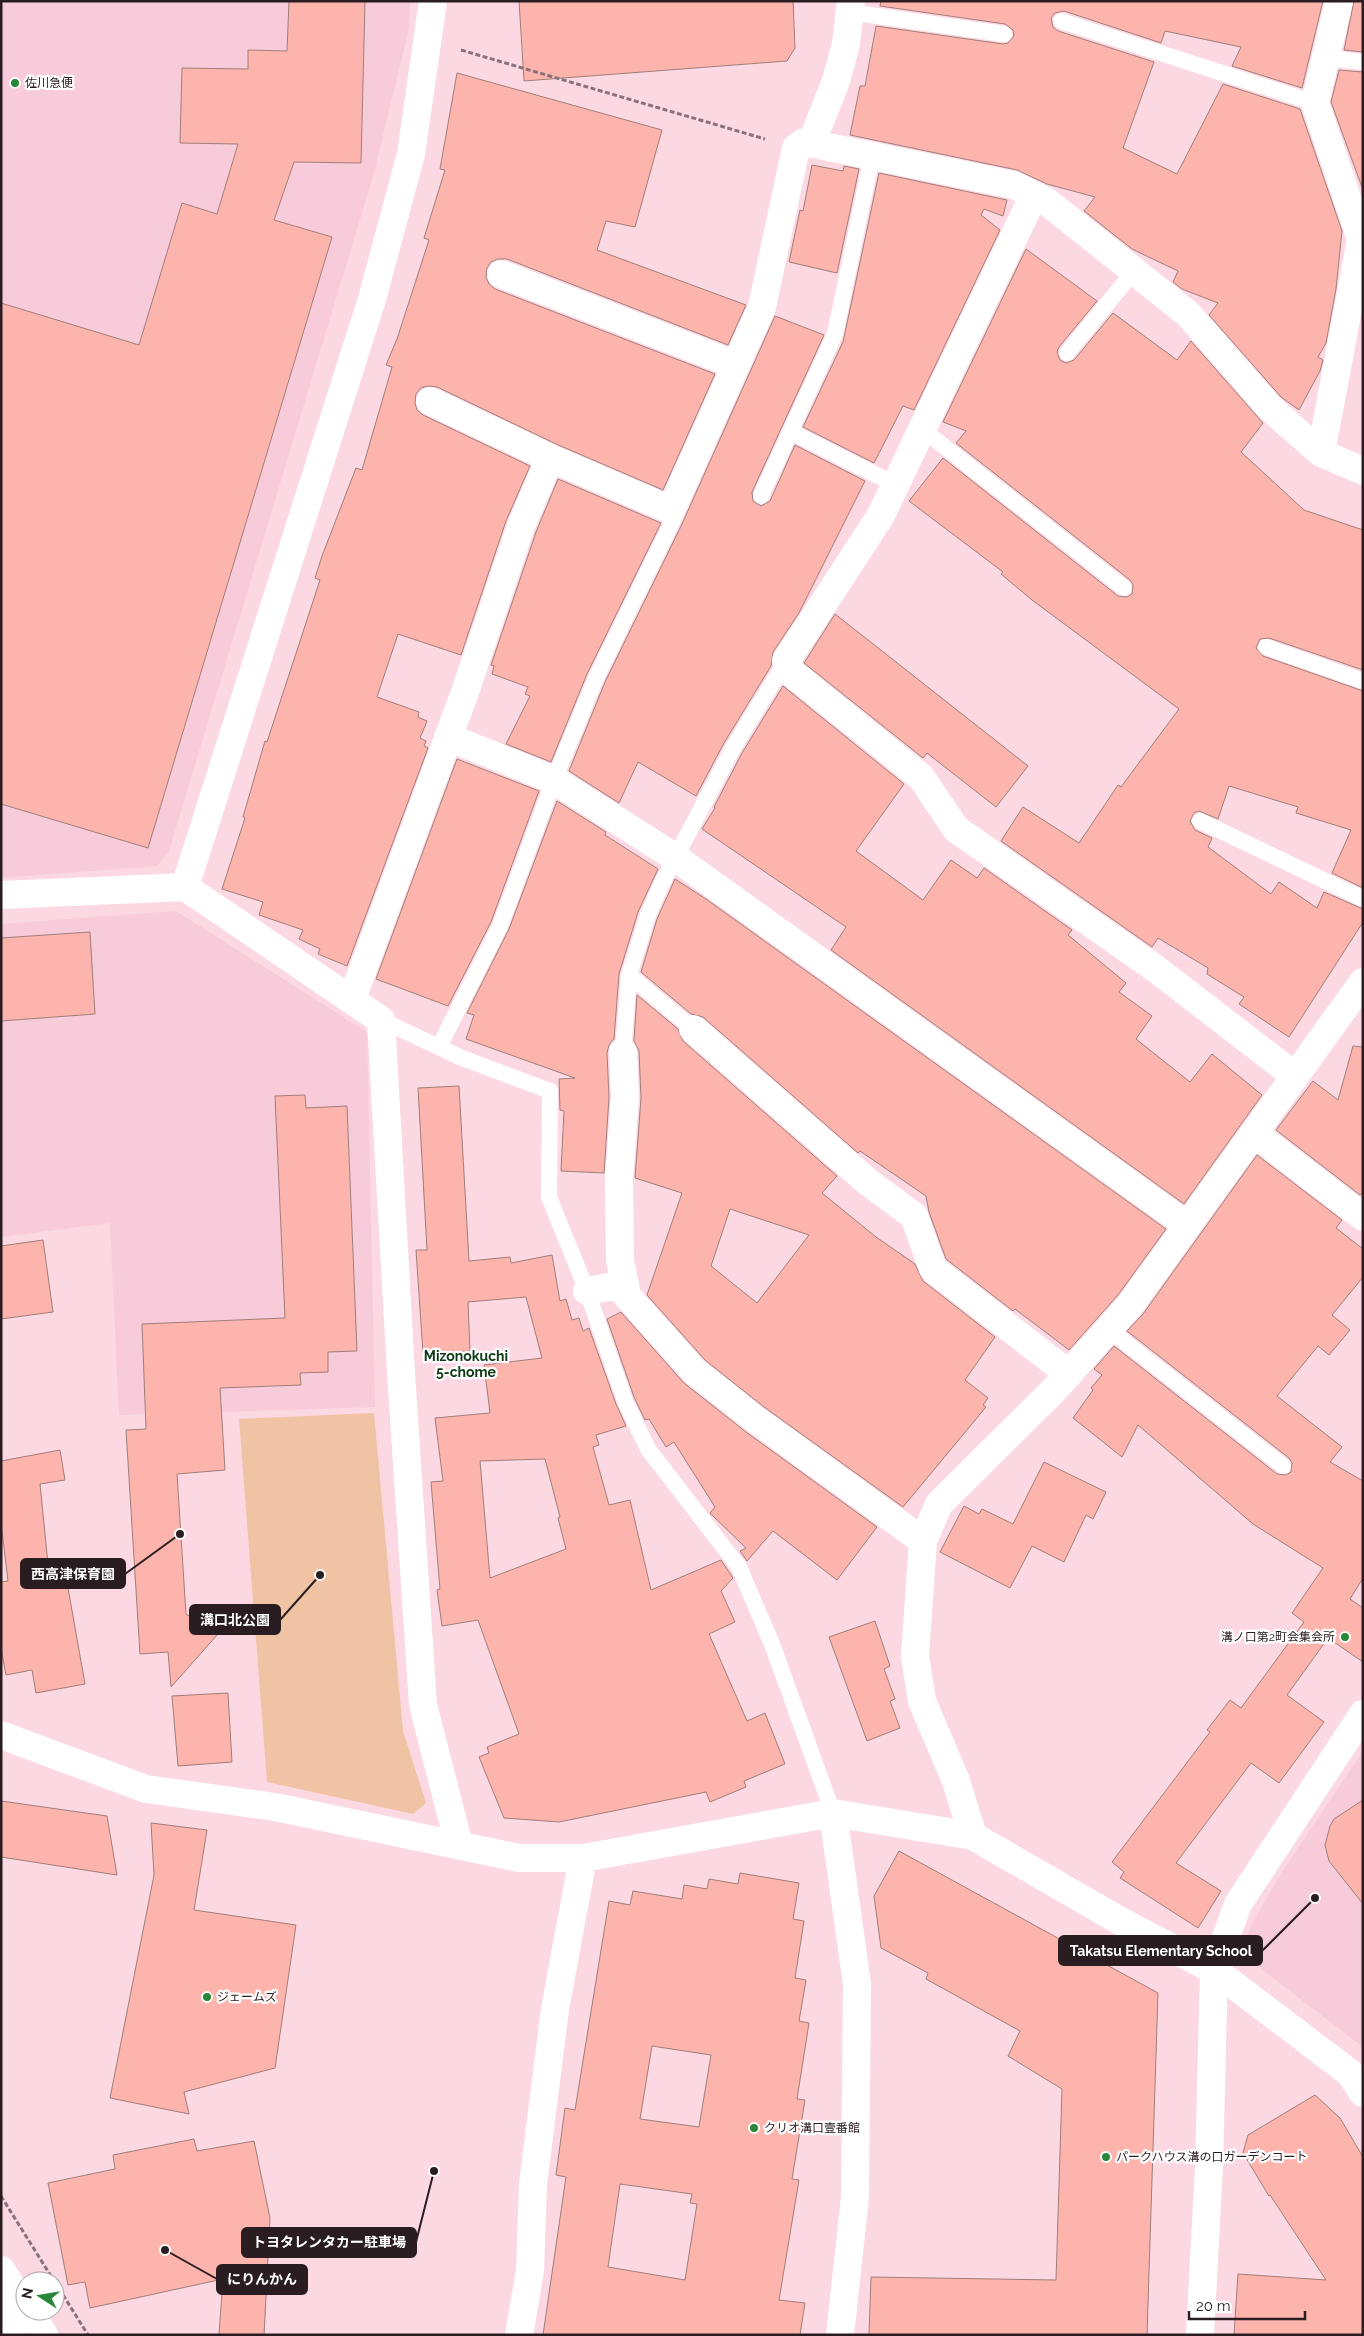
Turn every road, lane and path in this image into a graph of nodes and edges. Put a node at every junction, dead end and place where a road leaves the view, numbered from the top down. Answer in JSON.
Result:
{"nodes":[{"id":1,"x":433,"y":1,"type":"edge"},
{"id":2,"x":1339,"y":1,"type":"edge"},
{"id":3,"x":850,"y":6,"type":"edge"},
{"id":4,"x":1061,"y":21,"type":"dead end"},
{"id":5,"x":1004,"y":34,"type":"dead end"},
{"id":6,"x":427,"y":40,"type":"junction"},
{"id":7,"x":1326,"y":58,"type":"junction"},
{"id":8,"x":1363,"y":62,"type":"edge"},
{"id":9,"x":1315,"y":103,"type":"junction"},
{"id":10,"x":804,"y":146,"type":"junction"},
{"id":11,"x":872,"y":156,"type":"junction"},
{"id":12,"x":1034,"y":195,"type":"junction"},
{"id":13,"x":1362,"y":239,"type":"edge"},
{"id":14,"x":1134,"y":270,"type":"junction"},
{"id":15,"x":501,"y":274,"type":"dead end"},
{"id":16,"x":1067,"y":353,"type":"dead end"},
{"id":17,"x":736,"y":366,"type":"junction"},
{"id":18,"x":430,"y":401,"type":"dead end"},
{"id":19,"x":922,"y":429,"type":"junction"},
{"id":20,"x":791,"y":432,"type":"junction"},
{"id":21,"x":1321,"y":453,"type":"junction"},
{"id":22,"x":550,"y":458,"type":"junction"},
{"id":23,"x":1363,"y":471,"type":"edge"},
{"id":24,"x":896,"y":485,"type":"junction"},
{"id":25,"x":761,"y":496,"type":"dead end"},
{"id":26,"x":671,"y":510,"type":"junction"},
{"id":27,"x":1124,"y":588,"type":"dead end"},
{"id":28,"x":1266,"y":648,"type":"dead end"},
{"id":29,"x":786,"y":661,"type":"junction"},
{"id":30,"x":1363,"y":681,"type":"edge"},
{"id":31,"x":448,"y":737,"type":"junction"},
{"id":32,"x":554,"y":780,"type":"junction"},
{"id":33,"x":1200,"y":821,"type":"dead end"},
{"id":34,"x":676,"y":858,"type":"junction"},
{"id":35,"x":185,"y":887,"type":"junction"},
{"id":36,"x":1,"y":895,"type":"edge"},
{"id":37,"x":1363,"y":899,"type":"edge"},
{"id":38,"x":628,"y":975,"type":"junction"},
{"id":39,"x":1359,"y":994,"type":"edge"},
{"id":40,"x":352,"y":999,"type":"junction"},
{"id":41,"x":382,"y":1020,"type":"junction"},
{"id":42,"x":693,"y":1028,"type":"joint"},
{"id":43,"x":439,"y":1047,"type":"junction"},
{"id":44,"x":623,"y":1052,"type":"joint"},
{"id":45,"x":1295,"y":1076,"type":"junction"},
{"id":46,"x":1254,"y":1133,"type":"junction"},
{"id":47,"x":1363,"y":1217,"type":"edge"},
{"id":48,"x":1187,"y":1225,"type":"junction"},
{"id":49,"x":625,"y":1284,"type":"junction"},
{"id":50,"x":587,"y":1290,"type":"junction"},
{"id":51,"x":1108,"y":1329,"type":"junction"},
{"id":52,"x":1069,"y":1374,"type":"junction"},
{"id":53,"x":1283,"y":1466,"type":"dead end"},
{"id":54,"x":923,"y":1541,"type":"junction"},
{"id":55,"x":1363,"y":1714,"type":"edge"},
{"id":56,"x":1,"y":1735,"type":"edge"},
{"id":57,"x":833,"y":1813,"type":"junction"},
{"id":58,"x":973,"y":1836,"type":"junction"},
{"id":59,"x":459,"y":1845,"type":"junction"},
{"id":60,"x":583,"y":1858,"type":"junction"},
{"id":61,"x":1214,"y":1970,"type":"junction"},
{"id":62,"x":1363,"y":2093,"type":"edge"},
{"id":63,"x":1,"y":2196,"type":"edge"},
{"id":64,"x":1,"y":2270,"type":"edge"},
{"id":65,"x":48,"y":2271,"type":"edge"},
{"id":66,"x":15,"y":2291,"type":"edge"},
{"id":67,"x":65,"y":2298,"type":"edge"},
{"id":68,"x":1,"y":2304,"type":"edge"},
{"id":69,"x":35,"y":2321,"type":"edge"},
{"id":70,"x":12,"y":2335,"type":"edge"},
{"id":71,"x":44,"y":2335,"type":"edge"},
{"id":72,"x":88,"y":2335,"type":"edge"},
{"id":73,"x":519,"y":2335,"type":"edge"},
{"id":74,"x":840,"y":2335,"type":"edge"},
{"id":75,"x":1200,"y":2335,"type":"edge"}],
"edges":[{"from":1,"to":6,"type":"main road"},
{"from":2,"to":7,"type":"main road"},
{"from":3,"to":5,"type":"lane"},
{"from":3,"to":10,"type":"main road"},
{"from":4,"to":9,"type":"lane"},
{"from":6,"to":10,"type":"path"},
{"from":6,"to":35,"type":"main road"},
{"from":7,"to":8,"type":"lane"},
{"from":7,"to":9,"type":"main road"},
{"from":9,"to":13,"type":"main road"},
{"from":10,"to":11,"type":"main road"},
{"from":10,"to":17,"type":"main road"},
{"from":11,"to":12,"type":"main road"},
{"from":11,"to":20,"type":"lane"},
{"from":12,"to":14,"type":"main road"},
{"from":12,"to":19,"type":"main road"},
{"from":13,"to":21,"type":"main road"},
{"from":14,"to":16,"type":"lane"},
{"from":14,"to":21,"type":"main road"},
{"from":15,"to":17,"type":"main road"},
{"from":17,"to":26,"type":"main road"},
{"from":18,"to":22,"type":"main road"},
{"from":19,"to":24,"type":"main road"},
{"from":19,"to":27,"type":"lane"},
{"from":20,"to":24,"type":"lane"},
{"from":20,"to":25,"type":"lane"},
{"from":21,"to":23,"type":"main road"},
{"from":22,"to":26,"type":"main road"},
{"from":22,"to":31,"type":"main road"},
{"from":24,"to":29,"type":"main road"},
{"from":26,"to":32,"type":"lane"},
{"from":28,"to":30,"type":"lane"},
{"from":29,"to":34,"type":"lane"},
{"from":29,"to":45,"type":"main road"},
{"from":31,"to":32,"type":"main road"},
{"from":31,"to":40,"type":"main road"},
{"from":32,"to":34,"type":"main road"},
{"from":32,"to":43,"type":"lane"},
{"from":33,"to":37,"type":"lane"},
{"from":34,"to":38,"type":"lane"},
{"from":34,"to":48,"type":"main road"},
{"from":35,"to":36,"type":"main road"},
{"from":35,"to":40,"type":"main road"},
{"from":38,"to":42,"type":"lane"},
{"from":38,"to":44,"type":"lane"},
{"from":39,"to":45,"type":"main road"},
{"from":40,"to":41,"type":"main road"},
{"from":41,"to":43,"type":"lane"},
{"from":41,"to":59,"type":"main road"},
{"from":42,"to":52,"type":"main road"},
{"from":43,"to":50,"type":"lane"},
{"from":44,"to":49,"type":"main road"},
{"from":45,"to":46,"type":"main road"},
{"from":46,"to":47,"type":"main road"},
{"from":46,"to":48,"type":"main road"},
{"from":48,"to":51,"type":"main road"},
{"from":49,"to":50,"type":"main road"},
{"from":49,"to":54,"type":"main road"},
{"from":50,"to":57,"type":"lane"},
{"from":51,"to":52,"type":"main road"},
{"from":51,"to":53,"type":"lane"},
{"from":52,"to":54,"type":"main road"},
{"from":54,"to":58,"type":"main road"},
{"from":55,"to":61,"type":"main road"},
{"from":56,"to":59,"type":"main road"},
{"from":57,"to":58,"type":"main road"},
{"from":57,"to":60,"type":"main road"},
{"from":57,"to":74,"type":"main road"},
{"from":58,"to":61,"type":"main road"},
{"from":59,"to":60,"type":"main road"},
{"from":60,"to":73,"type":"main road"},
{"from":61,"to":62,"type":"main road"},
{"from":61,"to":75,"type":"main road"},
{"from":63,"to":65,"type":"path"},
{"from":64,"to":66,"type":"main road"},
{"from":67,"to":72,"type":"path"},
{"from":68,"to":70,"type":"main road"},
{"from":69,"to":71,"type":"main road"}]}
